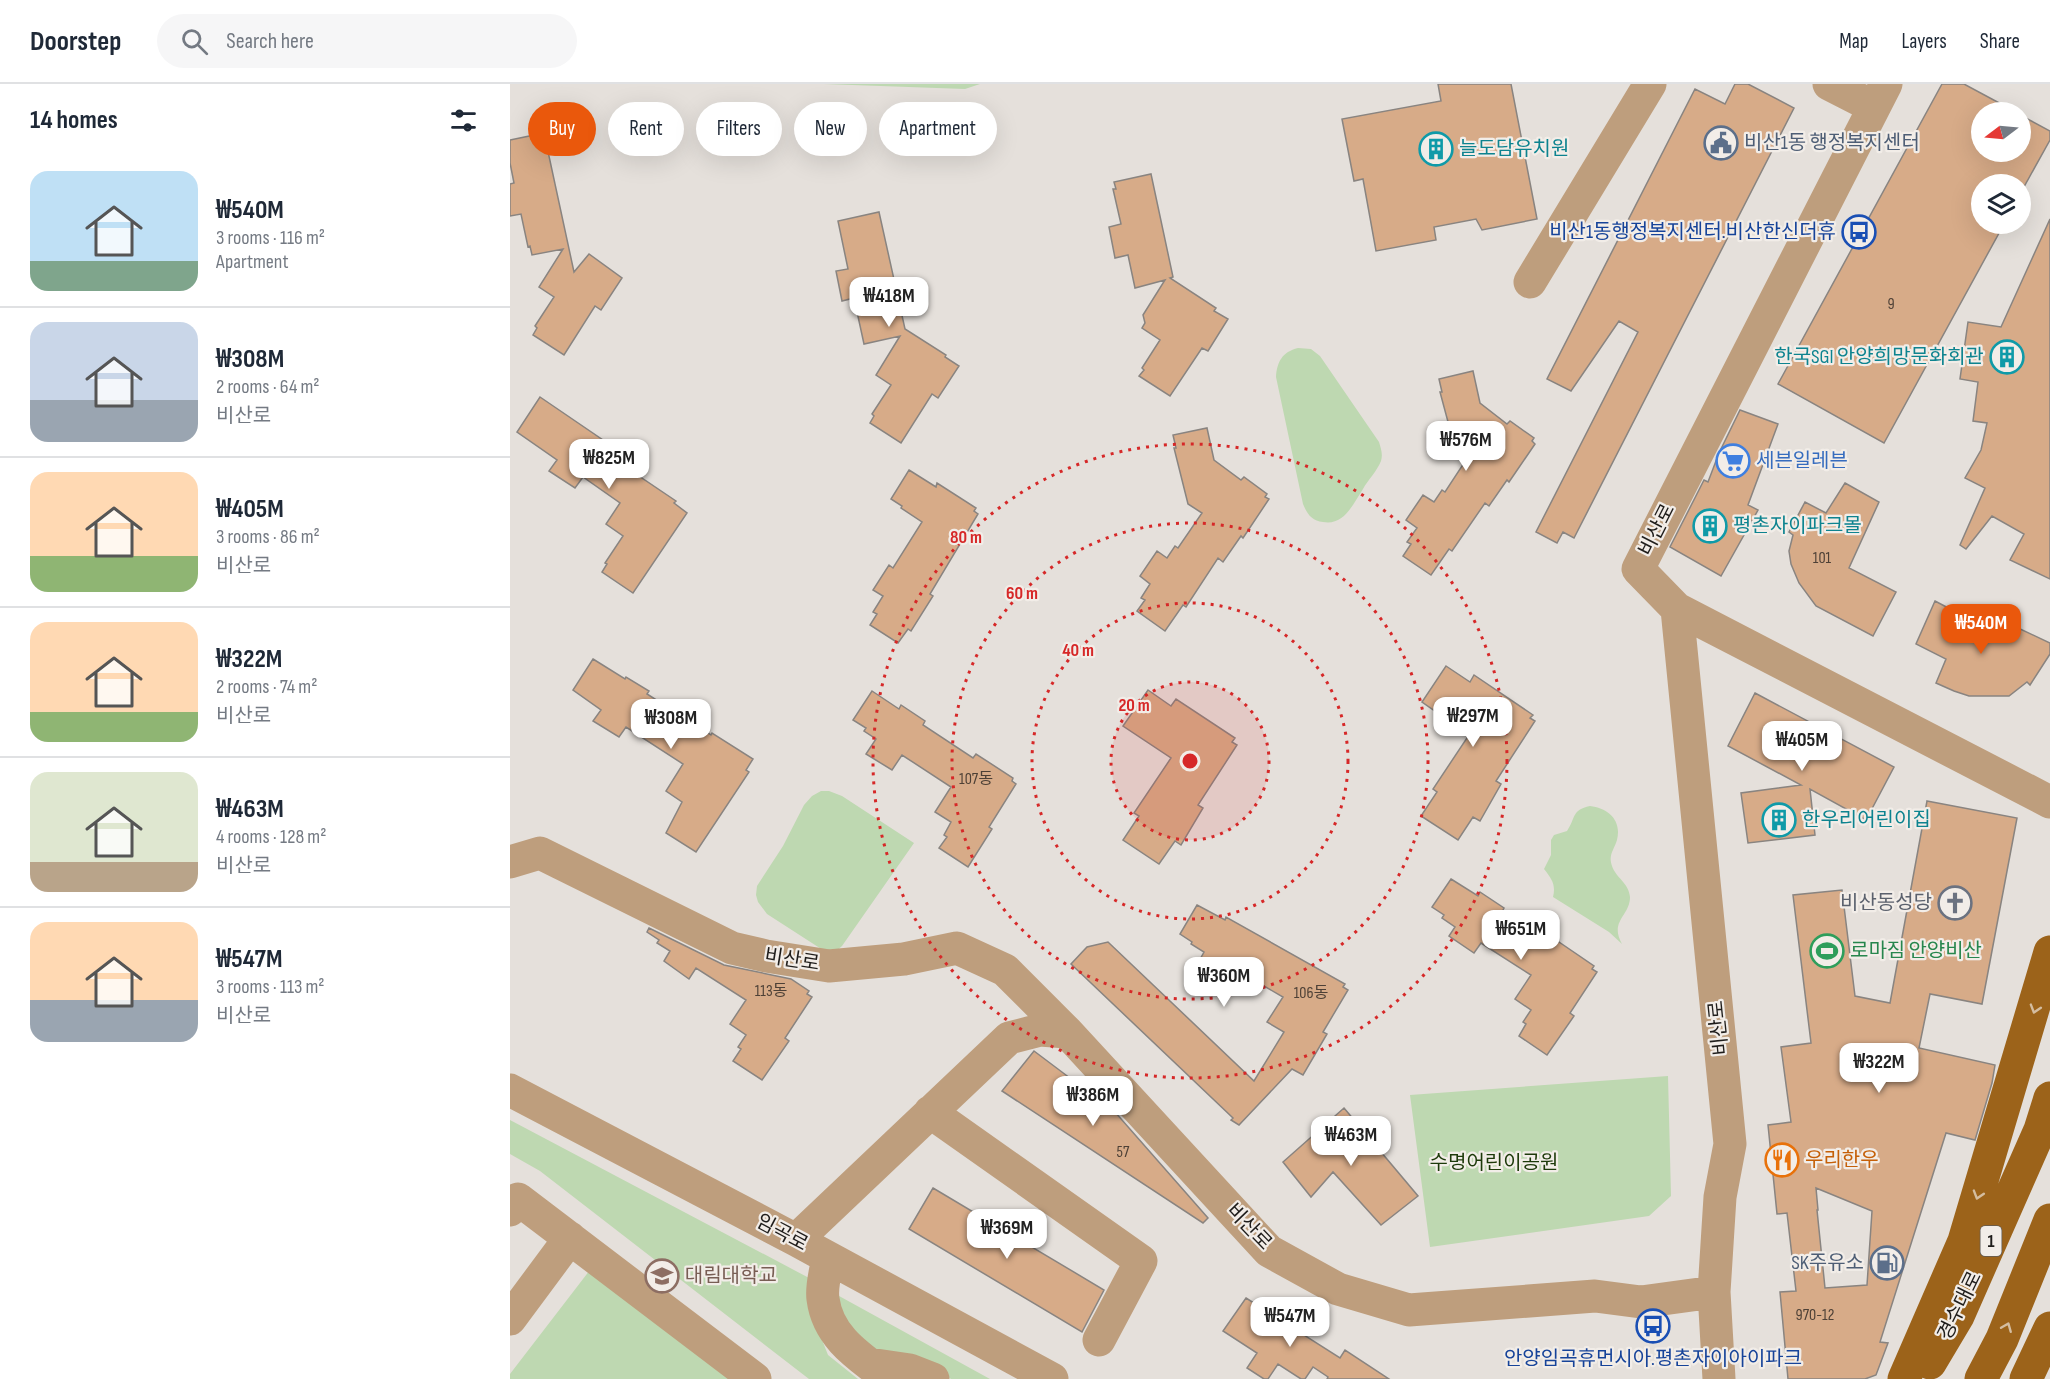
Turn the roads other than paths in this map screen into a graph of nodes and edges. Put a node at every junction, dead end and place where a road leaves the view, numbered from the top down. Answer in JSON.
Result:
{"nodes":[{"id":1,"x":1650,"y":84,"type":"edge"},
{"id":2,"x":1829,"y":84,"type":"edge"},
{"id":3,"x":1880,"y":96,"type":"edge"},
{"id":4,"x":1530,"y":282,"type":"dead end"},
{"id":5,"x":1677,"y":609,"type":"junction"},
{"id":6,"x":2050,"y":802,"type":"edge"},
{"id":7,"x":510,"y":862,"type":"edge"},
{"id":8,"x":2050,"y":952,"type":"edge"},
{"id":9,"x":1067,"y":1032,"type":"junction"},
{"id":10,"x":510,"y":1090,"type":"edge"},
{"id":11,"x":2050,"y":1098,"type":"edge"},
{"id":12,"x":930,"y":1112,"type":"junction"},
{"id":13,"x":510,"y":1210,"type":"edge"},
{"id":14,"x":2050,"y":1220,"type":"edge"},
{"id":15,"x":570,"y":1238,"type":"junction"},
{"id":16,"x":796,"y":1240,"type":"junction"},
{"id":17,"x":828,"y":1258,"type":"junction"},
{"id":18,"x":1714,"y":1292,"type":"junction"},
{"id":19,"x":510,"y":1319,"type":"edge"},
{"id":20,"x":2050,"y":1328,"type":"edge"},
{"id":21,"x":1099,"y":1340,"type":"dead end"},
{"id":22,"x":879,"y":1372,"type":"edge"},
{"id":23,"x":755,"y":1379,"type":"edge"},
{"id":24,"x":933,"y":1379,"type":"edge"},
{"id":25,"x":1052,"y":1379,"type":"edge"},
{"id":26,"x":1719,"y":1379,"type":"edge"},
{"id":27,"x":1904,"y":1379,"type":"edge"},
{"id":28,"x":1921,"y":1379,"type":"edge"},
{"id":29,"x":1981,"y":1379,"type":"edge"},
{"id":30,"x":2026,"y":1379,"type":"edge"}],
"edges":[{"from":1,"to":4,"type":"street"},
{"from":2,"to":3,"type":"street"},
{"from":3,"to":5,"type":"street","name":"비산로"},
{"from":5,"to":6,"type":"street"},
{"from":5,"to":18,"type":"street","name":"비산로"},
{"from":7,"to":9,"type":"street","name":"비산로"},
{"from":8,"to":27,"type":"main road","one_way":true},
{"from":9,"to":12,"type":"street"},
{"from":9,"to":18,"type":"street","name":"비산로"},
{"from":10,"to":16,"type":"street","name":"임곡로"},
{"from":11,"to":28,"type":"main road","name":"경수대로","number":"1"},
{"from":12,"to":16,"type":"street"},
{"from":12,"to":21,"type":"street"},
{"from":13,"to":15,"type":"street"},
{"from":29,"to":14,"type":"main road","one_way":true},
{"from":15,"to":19,"type":"street"},
{"from":15,"to":23,"type":"street"},
{"from":16,"to":17,"type":"street","name":"임곡로"},
{"from":17,"to":22,"type":"street"},
{"from":17,"to":25,"type":"street","name":"임곡로"},
{"from":18,"to":26,"type":"street"},
{"from":20,"to":30,"type":"main road"},
{"from":22,"to":24,"type":"street"}]}
